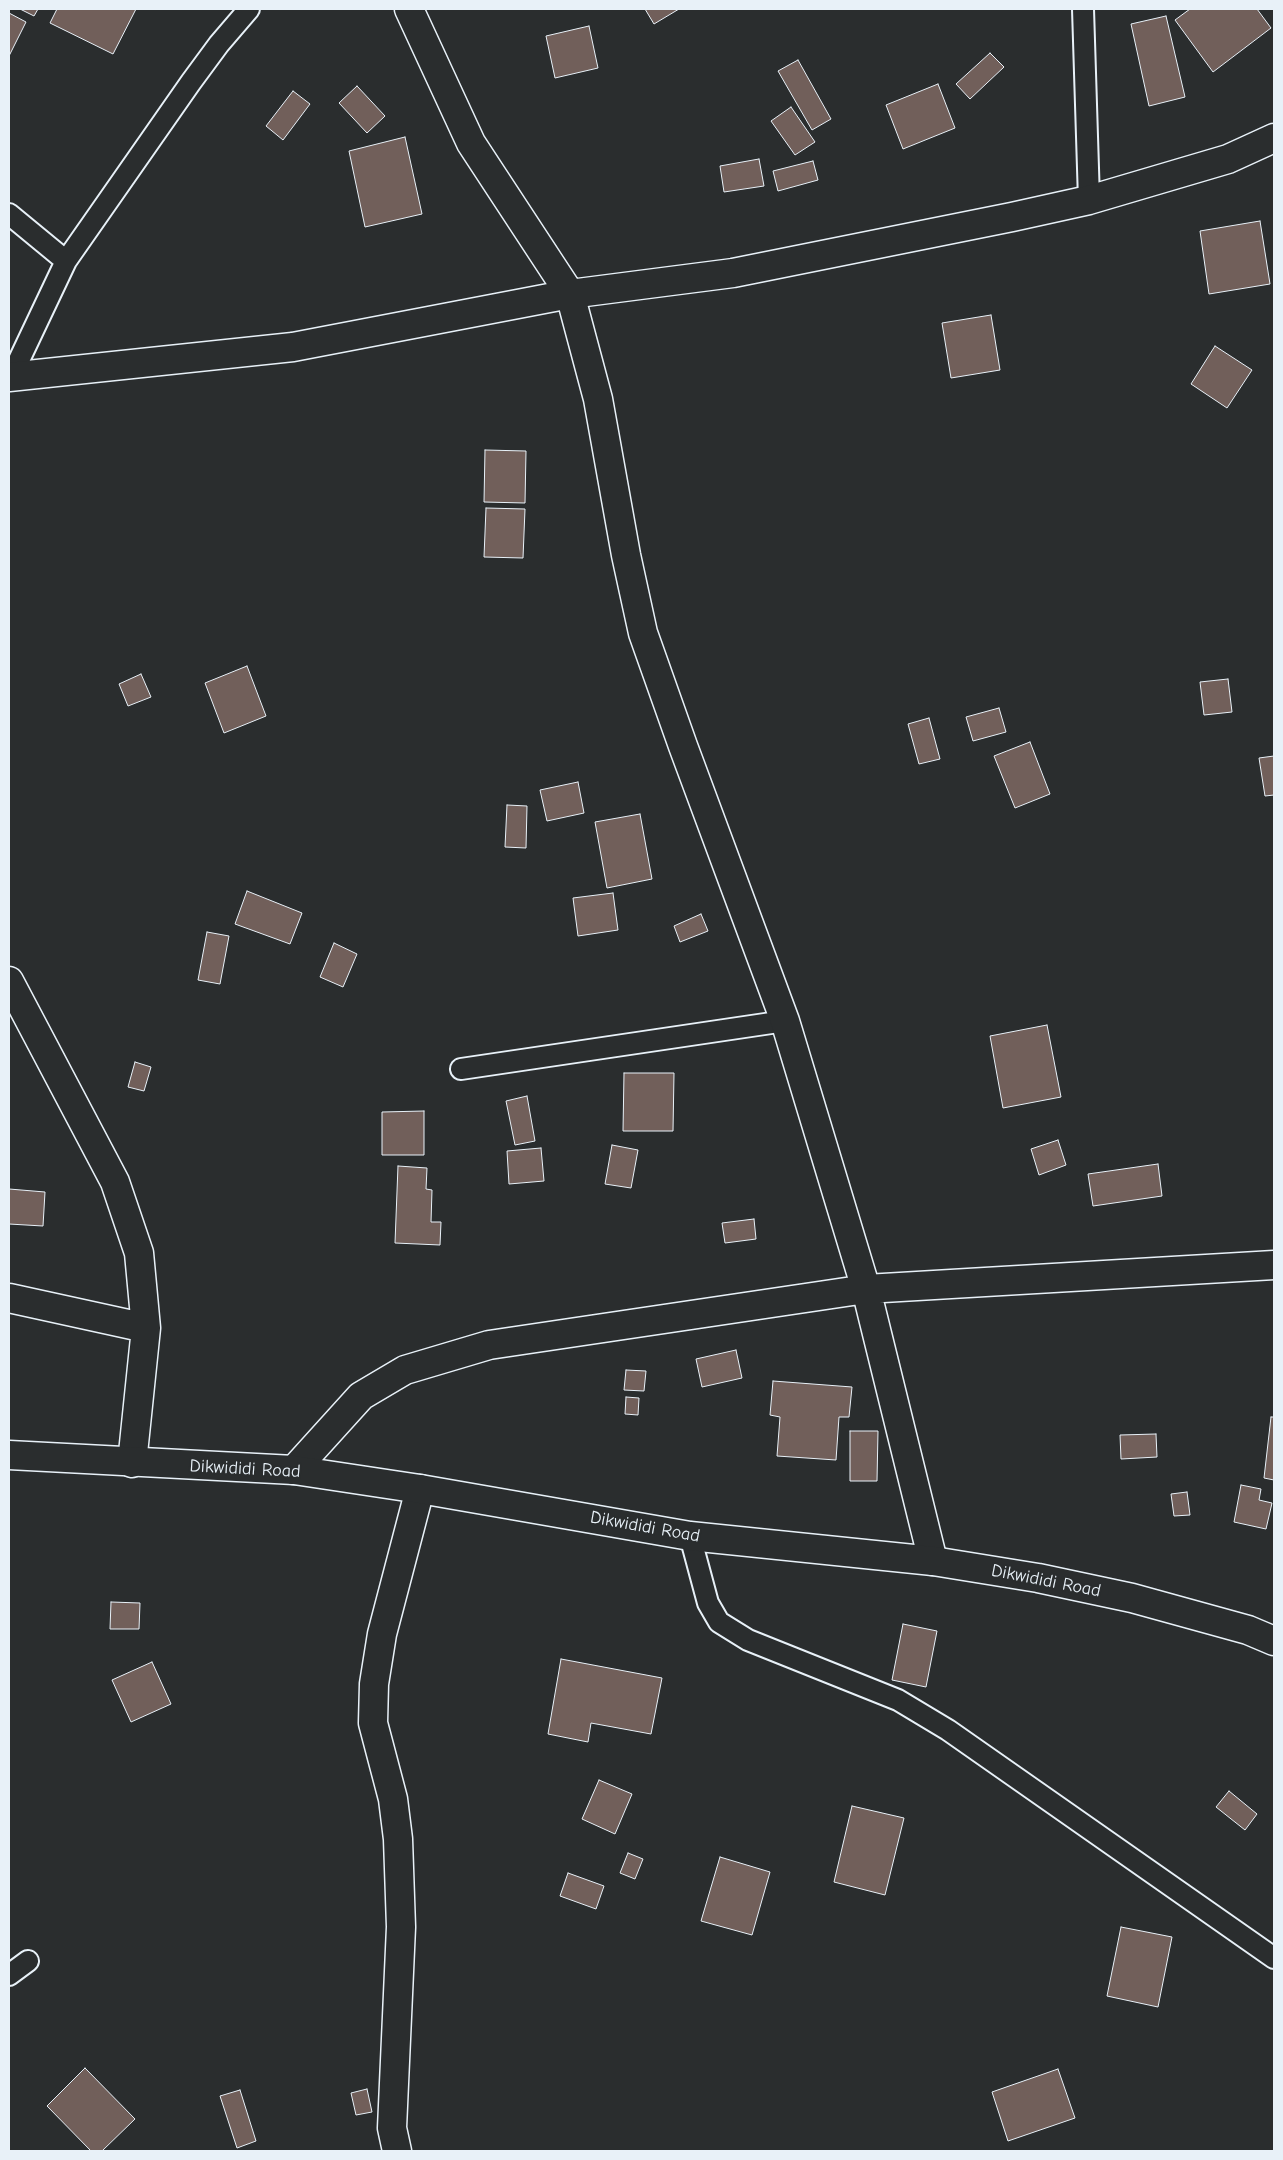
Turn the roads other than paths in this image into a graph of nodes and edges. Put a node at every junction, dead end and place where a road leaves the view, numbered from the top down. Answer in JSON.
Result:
{"nodes":[{"id":1,"x":249,"y":9,"type":"edge"},
{"id":2,"x":409,"y":9,"type":"edge"},
{"id":3,"x":1083,"y":9,"type":"edge"},
{"id":4,"x":1274,"y":138,"type":"edge"},
{"id":5,"x":1089,"y":200,"type":"junction"},
{"id":6,"x":9,"y":214,"type":"edge"},
{"id":7,"x":66,"y":261,"type":"junction"},
{"id":8,"x":570,"y":294,"type":"junction"},
{"id":9,"x":10,"y":377,"type":"edge"},
{"id":10,"x":9,"y":981,"type":"edge"},
{"id":11,"x":786,"y":1021,"type":"junction"},
{"id":12,"x":461,"y":1068,"type":"dead end"},
{"id":13,"x":1274,"y":1265,"type":"edge"},
{"id":14,"x":866,"y":1289,"type":"junction"},
{"id":15,"x":9,"y":1298,"type":"edge"},
{"id":16,"x":146,"y":1328,"type":"junction"},
{"id":17,"x":9,"y":1455,"type":"edge"},
{"id":18,"x":132,"y":1463,"type":"junction"},
{"id":19,"x":294,"y":1470,"type":"junction"},
{"id":20,"x":420,"y":1489,"type":"junction"},
{"id":21,"x":690,"y":1536,"type":"junction"},
{"id":22,"x":933,"y":1561,"type":"junction"},
{"id":23,"x":1274,"y":1641,"type":"edge"},
{"id":24,"x":1274,"y":1958,"type":"edge"},
{"id":25,"x":28,"y":1961,"type":"dead end"},
{"id":26,"x":9,"y":1975,"type":"edge"},
{"id":27,"x":397,"y":2151,"type":"edge"}],
"edges":[{"from":1,"to":7,"type":"lane"},
{"from":2,"to":8,"type":"street"},
{"from":3,"to":5,"type":"lane"},
{"from":4,"to":5,"type":"street"},
{"from":5,"to":8,"type":"street"},
{"from":6,"to":7,"type":"lane"},
{"from":7,"to":9,"type":"lane"},
{"from":8,"to":9,"type":"street"},
{"from":8,"to":11,"type":"street"},
{"from":10,"to":16,"type":"street"},
{"from":11,"to":12,"type":"lane"},
{"from":11,"to":14,"type":"street"},
{"from":13,"to":14,"type":"street"},
{"from":14,"to":19,"type":"street"},
{"from":14,"to":22,"type":"street"},
{"from":15,"to":16,"type":"street"},
{"from":16,"to":18,"type":"street"},
{"from":17,"to":18,"type":"street","name":"Dikwididi Road"},
{"from":18,"to":19,"type":"street","name":"Dikwididi Road"},
{"from":19,"to":20,"type":"street","name":"Dikwididi Road"},
{"from":20,"to":21,"type":"street","name":"Dikwididi Road"},
{"from":20,"to":27,"type":"street"},
{"from":21,"to":22,"type":"street","name":"Dikwididi Road"},
{"from":21,"to":24,"type":"lane"},
{"from":22,"to":23,"type":"street","name":"Dikwididi Road"},
{"from":25,"to":26,"type":"lane"}]}
